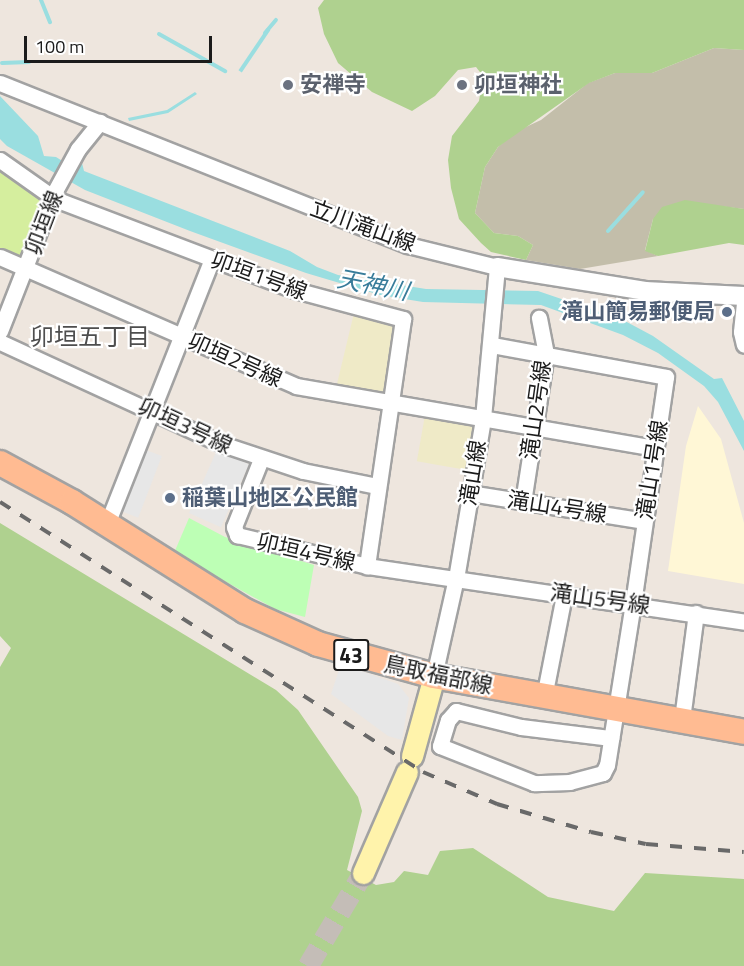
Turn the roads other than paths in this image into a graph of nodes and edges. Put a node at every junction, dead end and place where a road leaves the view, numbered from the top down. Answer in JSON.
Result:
{"nodes":[{"id":1,"x":0,"y":84,"type":"edge"},
{"id":2,"x":100,"y":122,"type":"junction"},
{"id":3,"x":0,"y":160,"type":"edge"},
{"id":4,"x":55,"y":199,"type":"junction"},
{"id":5,"x":0,"y":257,"type":"edge"},
{"id":6,"x":212,"y":259,"type":"junction"},
{"id":7,"x":26,"y":269,"type":"junction"},
{"id":8,"x":497,"y":276,"type":"junction"},
{"id":9,"x":744,"y":296,"type":"edge"},
{"id":10,"x":744,"y":303,"type":"edge"},
{"id":11,"x":539,"y":318,"type":"dead end"},
{"id":12,"x":0,"y":332,"type":"edge"},
{"id":13,"x":183,"y":337,"type":"junction"},
{"id":14,"x":0,"y":342,"type":"edge"},
{"id":15,"x":492,"y":345,"type":"junction"},
{"id":16,"x":744,"y":345,"type":"edge"},
{"id":17,"x":546,"y":354,"type":"junction"},
{"id":18,"x":392,"y":404,"type":"junction"},
{"id":19,"x":151,"y":410,"type":"junction"},
{"id":20,"x":483,"y":419,"type":"junction"},
{"id":21,"x":535,"y":428,"type":"junction"},
{"id":22,"x":656,"y":448,"type":"junction"},
{"id":23,"x":261,"y":459,"type":"junction"},
{"id":24,"x":0,"y":463,"type":"edge"},
{"id":25,"x":377,"y":486,"type":"junction"},
{"id":26,"x":470,"y":493,"type":"junction"},
{"id":27,"x":523,"y":502,"type":"junction"},
{"id":28,"x":644,"y":521,"type":"junction"},
{"id":29,"x":107,"y":524,"type":"junction"},
{"id":30,"x":367,"y":566,"type":"junction"},
{"id":31,"x":456,"y":578,"type":"junction"},
{"id":32,"x":564,"y":595,"type":"junction"},
{"id":33,"x":633,"y":603,"type":"junction"},
{"id":34,"x":696,"y":614,"type":"junction"},
{"id":35,"x":744,"y":622,"type":"edge"},
{"id":36,"x":434,"y":676,"type":"junction"},
{"id":37,"x":544,"y":697,"type":"junction"},
{"id":38,"x":616,"y":709,"type":"junction"},
{"id":39,"x":682,"y":719,"type":"junction"},
{"id":40,"x":744,"y":732,"type":"edge"},
{"id":41,"x":611,"y":738,"type":"junction"},
{"id":42,"x":440,"y":746,"type":"junction"},
{"id":43,"x":412,"y":754,"type":"junction"},
{"id":44,"x":363,"y":873,"type":"tunnel mouth"}],
"edges":[{"from":1,"to":2,"type":"street","name":"立川滝山線"},
{"from":2,"to":4,"type":"street","name":"卯垣線"},
{"from":2,"to":8,"type":"street","name":"立川滝山線"},
{"from":3,"to":4,"type":"street","name":"卯垣1号線"},
{"from":4,"to":6,"type":"street","name":"卯垣1号線"},
{"from":4,"to":7,"type":"street","name":"卯垣線"},
{"from":5,"to":7,"type":"street","name":"卯垣2号線"},
{"from":6,"to":13,"type":"street"},
{"from":6,"to":18,"type":"street","name":"卯垣1号線"},
{"from":7,"to":12,"type":"street","name":"卯垣線"},
{"from":7,"to":13,"type":"street","name":"卯垣2号線"},
{"from":8,"to":9,"type":"street","name":"立川滝山線"},
{"from":8,"to":15,"type":"street","name":"滝山線"},
{"from":10,"to":16,"type":"street"},
{"from":11,"to":17,"type":"street","name":"滝山2号線"},
{"from":13,"to":18,"type":"street","name":"卯垣2号線"},
{"from":13,"to":19,"type":"street"},
{"from":14,"to":19,"type":"street","name":"卯垣3号線"},
{"from":15,"to":17,"type":"street","name":"滝山1号線"},
{"from":15,"to":20,"type":"street","name":"滝山線"},
{"from":17,"to":21,"type":"street","name":"滝山2号線"},
{"from":17,"to":22,"type":"street","name":"滝山1号線"},
{"from":18,"to":20,"type":"street","name":"卯垣2号線"},
{"from":18,"to":25,"type":"street","name":"卯垣1号線"},
{"from":19,"to":23,"type":"street","name":"卯垣3号線"},
{"from":19,"to":29,"type":"street"},
{"from":20,"to":21,"type":"street","name":"卯垣2号線"},
{"from":20,"to":26,"type":"street","name":"滝山線"},
{"from":21,"to":22,"type":"street","name":"卯垣2号線"},
{"from":21,"to":27,"type":"street","name":"滝山2号線"},
{"from":22,"to":28,"type":"street","name":"滝山1号線"},
{"from":23,"to":25,"type":"street","name":"卯垣3号線"},
{"from":23,"to":30,"type":"street","name":"卯垣4号線"},
{"from":24,"to":29,"type":"main road","name":"鳥取福部線","number":"43"},
{"from":25,"to":30,"type":"street","name":"卯垣1号線"},
{"from":26,"to":27,"type":"street","name":"滝山4号線"},
{"from":26,"to":31,"type":"street","name":"滝山線"},
{"from":27,"to":28,"type":"street","name":"滝山4号線"},
{"from":28,"to":33,"type":"street","name":"滝山1号線"},
{"from":29,"to":36,"type":"main road","name":"鳥取福部線","number":"43"},
{"from":30,"to":31,"type":"street","name":"卯垣4号線"},
{"from":31,"to":32,"type":"street","name":"滝山5号線"},
{"from":31,"to":36,"type":"street","name":"滝山線"},
{"from":32,"to":33,"type":"street","name":"滝山5号線"},
{"from":32,"to":37,"type":"street"},
{"from":33,"to":34,"type":"street","name":"滝山5号線"},
{"from":33,"to":38,"type":"street","name":"滝山1号線"},
{"from":34,"to":35,"type":"street","name":"滝山5号線"},
{"from":34,"to":39,"type":"street"},
{"from":36,"to":37,"type":"main road","name":"鳥取福部線","number":"43"},
{"from":36,"to":43,"type":"main road"},
{"from":37,"to":38,"type":"main road","name":"鳥取福部線","number":"43"},
{"from":38,"to":39,"type":"main road","name":"鳥取福部線","number":"43"},
{"from":38,"to":41,"type":"street","name":"滝山1号線"},
{"from":39,"to":40,"type":"main road","name":"鳥取福部線","number":"43"},
{"from":41,"to":42,"type":"street"},
{"from":41,"to":42,"type":"street","name":"滝山1号線"},
{"from":42,"to":43,"type":"street"},
{"from":43,"to":44,"type":"main road"}]}
